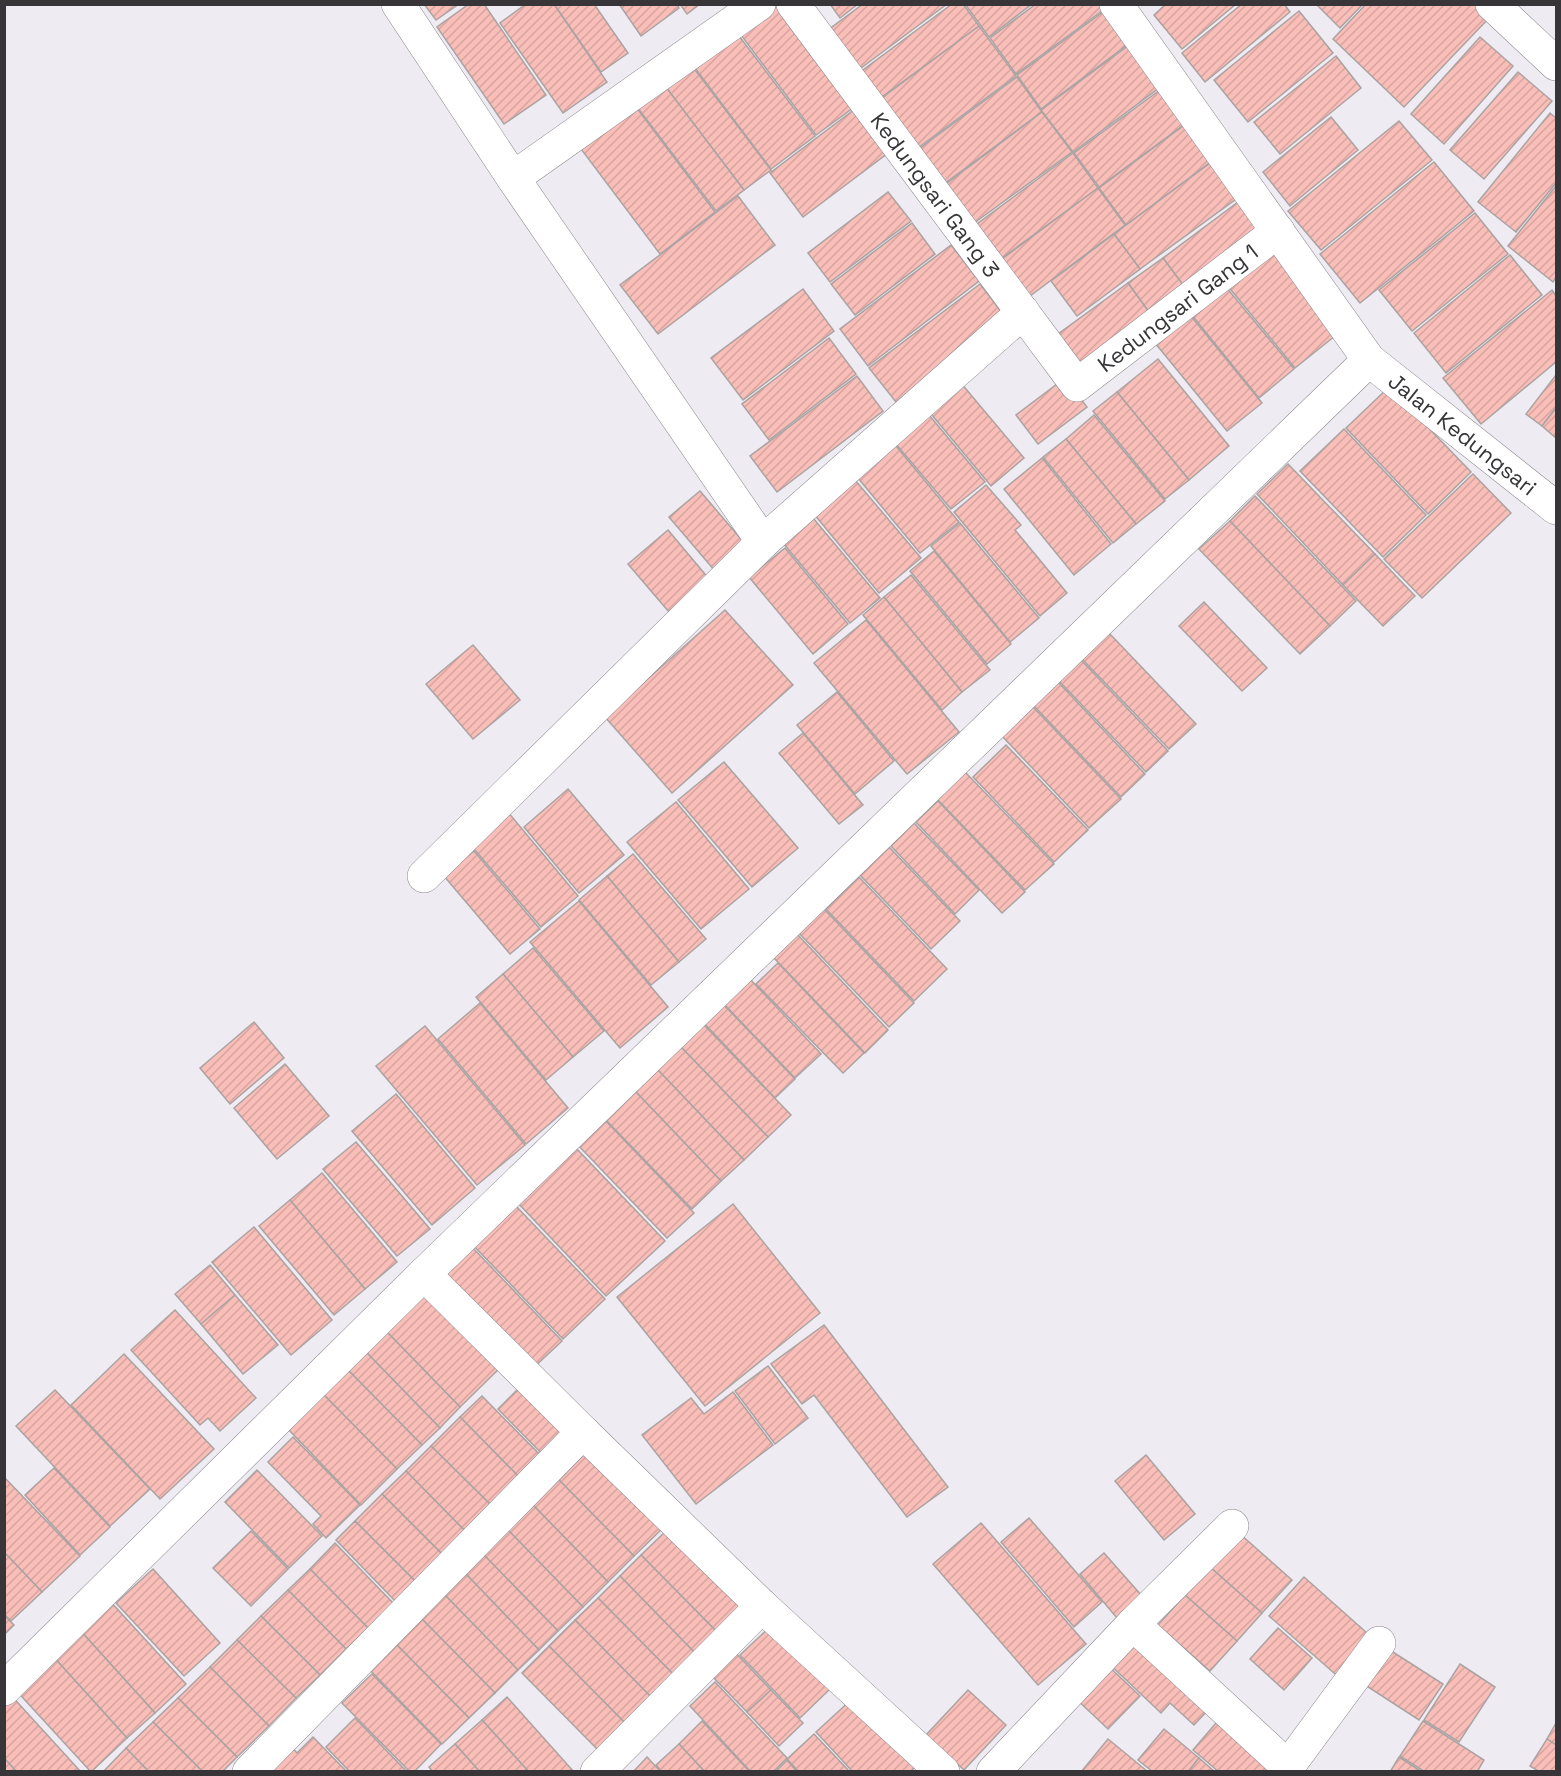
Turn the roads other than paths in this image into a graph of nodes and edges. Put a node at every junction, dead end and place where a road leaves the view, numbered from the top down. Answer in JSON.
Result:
{"nodes":[{"id":1,"x":398,"y":4,"type":"edge"},
{"id":2,"x":759,"y":4,"type":"edge"},
{"id":3,"x":794,"y":4,"type":"edge"},
{"id":4,"x":1116,"y":4,"type":"edge"},
{"id":5,"x":1492,"y":4,"type":"edge"},
{"id":6,"x":1557,"y":64,"type":"edge"},
{"id":7,"x":513,"y":178,"type":"junction"},
{"id":8,"x":1278,"y":231,"type":"junction"},
{"id":9,"x":1023,"y":312,"type":"junction"},
{"id":10,"x":1369,"y":360,"type":"junction"},
{"id":11,"x":1077,"y":385,"type":"joint"},
{"id":12,"x":1557,"y":508,"type":"edge"},
{"id":13,"x":763,"y":542,"type":"junction"},
{"id":14,"x":424,"y":876,"type":"dead end"},
{"id":15,"x":424,"y":1274,"type":"junction"},
{"id":16,"x":583,"y":1432,"type":"junction"},
{"id":17,"x":1232,"y":1526,"type":"dead end"},
{"id":18,"x":762,"y":1606,"type":"junction"},
{"id":19,"x":1133,"y":1624,"type":"junction"},
{"id":20,"x":1379,"y":1643,"type":"dead end"},
{"id":21,"x":4,"y":1689,"type":"edge"},
{"id":22,"x":1286,"y":1769,"type":"edge"},
{"id":23,"x":249,"y":1772,"type":"edge"},
{"id":24,"x":597,"y":1772,"type":"edge"},
{"id":25,"x":943,"y":1772,"type":"edge"},
{"id":26,"x":993,"y":1772,"type":"edge"}],
"edges":[{"from":1,"to":7,"type":"street"},
{"from":2,"to":7,"type":"street"},
{"from":3,"to":9,"type":"street","name":"Kedungsari Gang 3"},
{"from":4,"to":8,"type":"street","name":"Jalan Kedungsari"},
{"from":5,"to":6,"type":"street"},
{"from":7,"to":13,"type":"street"},
{"from":8,"to":10,"type":"street","name":"Jalan Kedungsari"},
{"from":8,"to":11,"type":"street","name":"Kedungsari Gang 1"},
{"from":9,"to":11,"type":"street","name":"Kedungsari Gang 3"},
{"from":9,"to":13,"type":"street"},
{"from":10,"to":12,"type":"street","name":"Jalan Kedungsari"},
{"from":10,"to":15,"type":"street"},
{"from":13,"to":14,"type":"street"},
{"from":15,"to":16,"type":"street"},
{"from":15,"to":21,"type":"street"},
{"from":16,"to":18,"type":"street"},
{"from":16,"to":23,"type":"street"},
{"from":17,"to":19,"type":"street"},
{"from":18,"to":24,"type":"street"},
{"from":18,"to":25,"type":"street"},
{"from":19,"to":22,"type":"street"},
{"from":19,"to":26,"type":"street"},
{"from":20,"to":22,"type":"street"}]}
